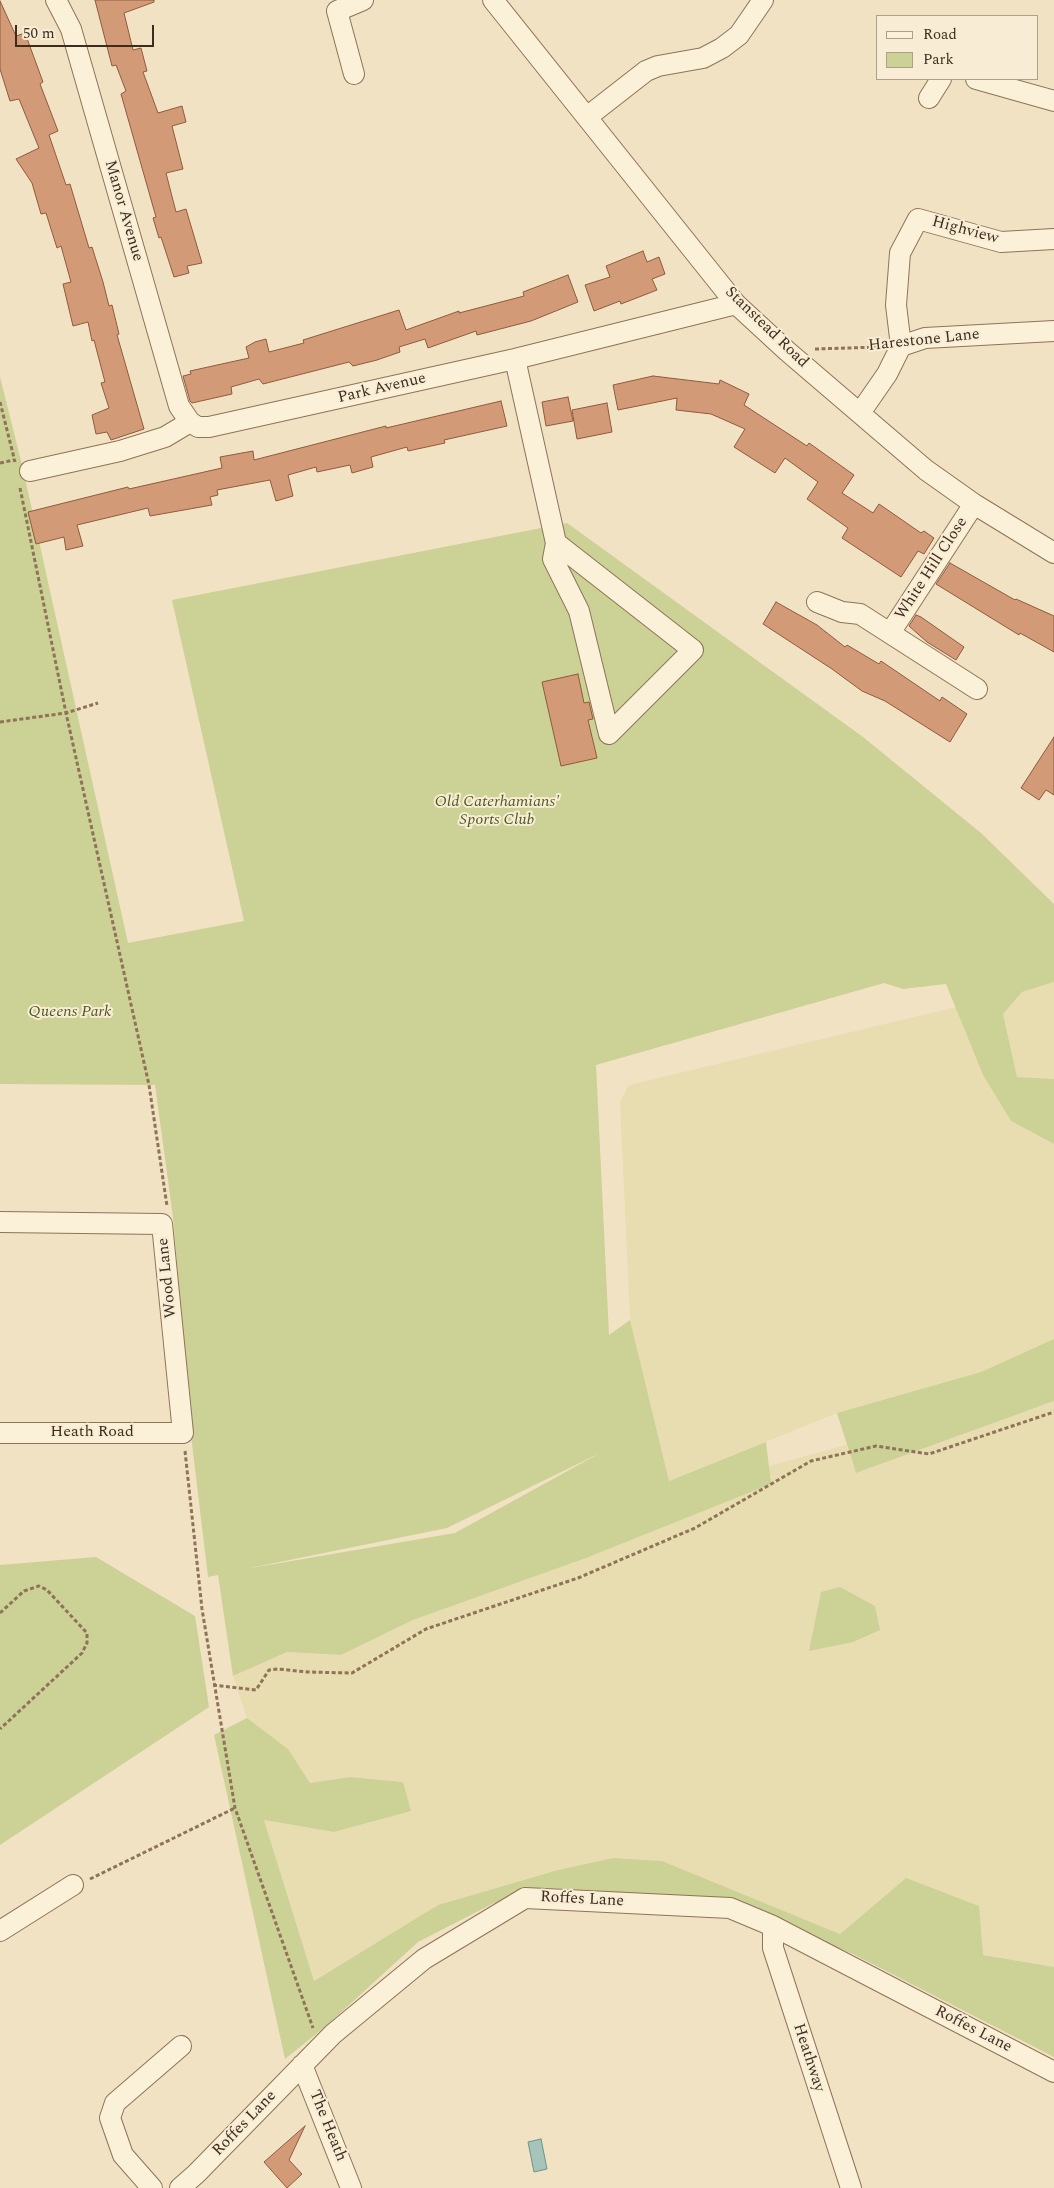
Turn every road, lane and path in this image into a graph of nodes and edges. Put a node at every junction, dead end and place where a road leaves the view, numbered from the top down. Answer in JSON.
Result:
{"nodes":[{"id":1,"x":56,"y":0,"type":"edge"},
{"id":2,"x":364,"y":0,"type":"edge"},
{"id":3,"x":493,"y":0,"type":"edge"},
{"id":4,"x":762,"y":0,"type":"edge"},
{"id":5,"x":354,"y":74,"type":"dead end"},
{"id":6,"x":940,"y":80,"type":"edge"},
{"id":7,"x":979,"y":80,"type":"edge"},
{"id":8,"x":929,"y":98,"type":"dead end"},
{"id":9,"x":1054,"y":102,"type":"edge"},
{"id":10,"x":587,"y":117,"type":"junction"},
{"id":11,"x":1054,"y":239,"type":"edge"},
{"id":12,"x":736,"y":304,"type":"junction"},
{"id":13,"x":1054,"y":331,"type":"edge"},
{"id":14,"x":901,"y":346,"type":"junction"},
{"id":15,"x":814,"y":349,"type":"dead end"},
{"id":16,"x":515,"y":359,"type":"junction"},
{"id":17,"x":0,"y":402,"type":"edge"},
{"id":18,"x":860,"y":414,"type":"junction"},
{"id":19,"x":190,"y":422,"type":"junction"},
{"id":20,"x":22,"y":473,"type":"junction"},
{"id":21,"x":974,"y":504,"type":"junction"},
{"id":22,"x":556,"y":543,"type":"junction"},
{"id":23,"x":1054,"y":553,"type":"edge"},
{"id":24,"x":817,"y":602,"type":"dead end"},
{"id":25,"x":890,"y":633,"type":"junction"},
{"id":26,"x":977,"y":689,"type":"dead end"},
{"id":27,"x":98,"y":703,"type":"dead end"},
{"id":28,"x":66,"y":713,"type":"junction"},
{"id":29,"x":0,"y":722,"type":"edge"},
{"id":30,"x":0,"y":1222,"type":"edge"},
{"id":31,"x":162,"y":1224,"type":"junction"},
{"id":32,"x":1054,"y":1412,"type":"edge"},
{"id":33,"x":0,"y":1433,"type":"edge"},
{"id":34,"x":183,"y":1433,"type":"junction"},
{"id":35,"x":0,"y":1613,"type":"edge"},
{"id":36,"x":213,"y":1684,"type":"junction"},
{"id":37,"x":0,"y":1729,"type":"edge"},
{"id":38,"x":235,"y":1808,"type":"junction"},
{"id":39,"x":73,"y":1885,"type":"joint"},
{"id":40,"x":773,"y":1926,"type":"junction"},
{"id":41,"x":0,"y":1931,"type":"edge"},
{"id":42,"x":181,"y":2046,"type":"dead end"},
{"id":43,"x":320,"y":2047,"type":"junction"},
{"id":44,"x":302,"y":2065,"type":"junction"},
{"id":45,"x":1054,"y":2072,"type":"edge"},
{"id":46,"x":152,"y":2188,"type":"edge"},
{"id":47,"x":180,"y":2188,"type":"edge"},
{"id":48,"x":352,"y":2188,"type":"edge"},
{"id":49,"x":851,"y":2188,"type":"edge"}],
"edges":[{"from":1,"to":19,"type":"street","name":"Manor Avenue"},
{"from":2,"to":5,"type":"street"},
{"from":3,"to":10,"type":"street","name":"Stanstead Road"},
{"from":4,"to":10,"type":"street"},
{"from":6,"to":8,"type":"street"},
{"from":7,"to":9,"type":"street"},
{"from":10,"to":12,"type":"street","name":"Stanstead Road"},
{"from":11,"to":14,"type":"street","name":"Highview"},
{"from":12,"to":16,"type":"street","name":"Park Avenue"},
{"from":12,"to":18,"type":"street","name":"Stanstead Road"},
{"from":13,"to":14,"type":"street","name":"Harestone Lane"},
{"from":14,"to":15,"type":"path","name":"Harestone Lane"},
{"from":14,"to":18,"type":"street"},
{"from":16,"to":19,"type":"street","name":"Park Avenue"},
{"from":16,"to":22,"type":"street"},
{"from":17,"to":20,"type":"path"},
{"from":18,"to":21,"type":"street","name":"Stanstead Road"},
{"from":19,"to":20,"type":"street"},
{"from":20,"to":28,"type":"path"},
{"from":21,"to":23,"type":"street","name":"Stanstead Road"},
{"from":21,"to":25,"type":"street","name":"White Hill Close"},
{"from":22,"to":22,"type":"street"},
{"from":24,"to":25,"type":"street","name":"White Hill Close"},
{"from":25,"to":26,"type":"street","name":"White Hill Close"},
{"from":27,"to":28,"type":"path"},
{"from":28,"to":29,"type":"path"},
{"from":28,"to":31,"type":"path"},
{"from":30,"to":31,"type":"street","name":"Wood Lane"},
{"from":31,"to":34,"type":"street","name":"Wood Lane"},
{"from":32,"to":36,"type":"path"},
{"from":33,"to":34,"type":"street","name":"Heath Road"},
{"from":34,"to":36,"type":"path"},
{"from":35,"to":37,"type":"path"},
{"from":36,"to":38,"type":"path"},
{"from":38,"to":39,"type":"path"},
{"from":38,"to":43,"type":"path"},
{"from":39,"to":41,"type":"street"},
{"from":40,"to":43,"type":"street","name":"Roffes Lane"},
{"from":40,"to":45,"type":"street","name":"Roffes Lane"},
{"from":40,"to":49,"type":"street","name":"Heathway"},
{"from":42,"to":46,"type":"street"},
{"from":43,"to":44,"type":"street","name":"Roffes Lane"},
{"from":44,"to":47,"type":"street","name":"Roffes Lane"},
{"from":44,"to":48,"type":"street","name":"The Heath"}]}
